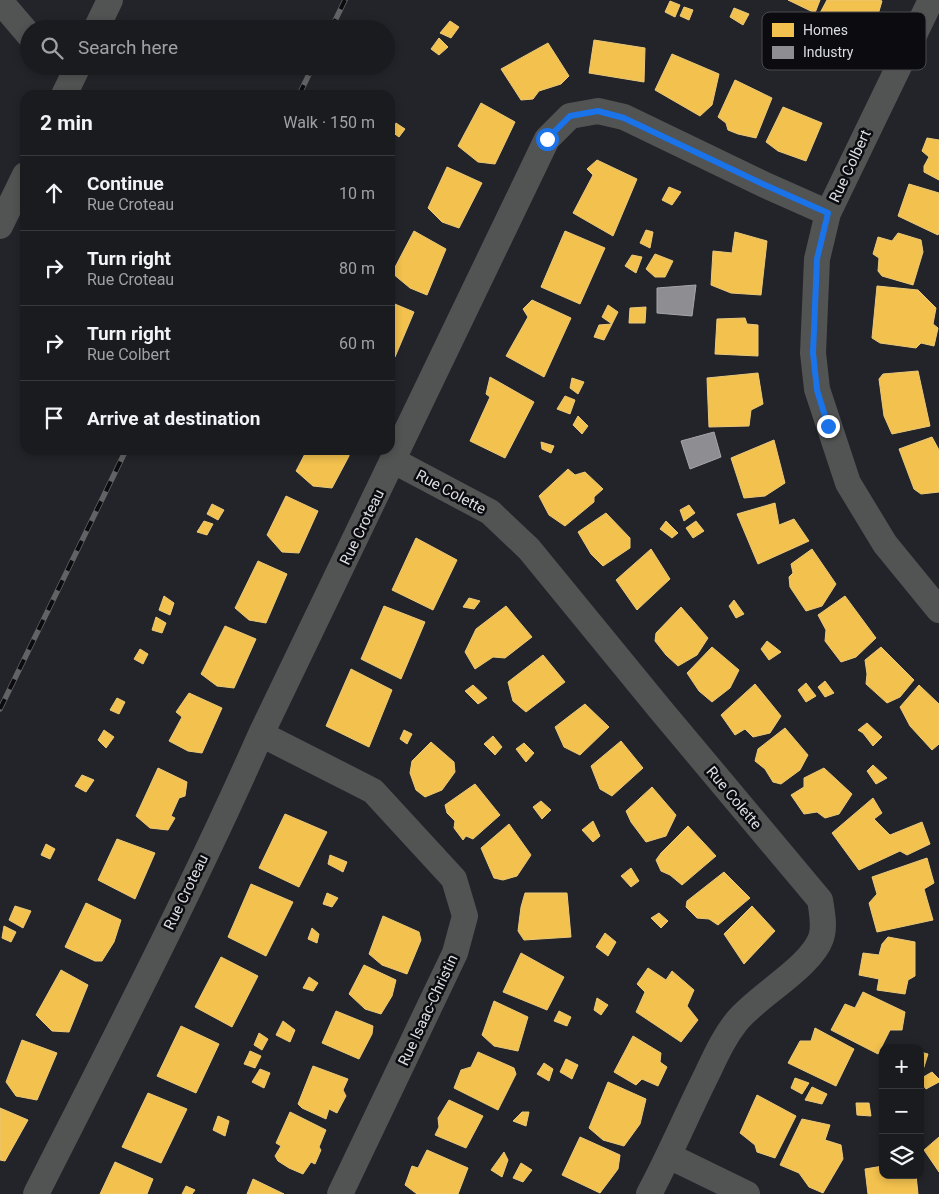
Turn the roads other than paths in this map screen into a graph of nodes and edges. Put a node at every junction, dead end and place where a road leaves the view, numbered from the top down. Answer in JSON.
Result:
{"nodes":[{"id":1,"x":110,"y":0,"type":"edge"},
{"id":2,"x":931,"y":0,"type":"edge"},
{"id":3,"x":0,"y":1,"type":"edge"},
{"id":4,"x":925,"y":12,"type":"edge"},
{"id":5,"x":100,"y":20,"type":"edge"},
{"id":6,"x":20,"y":24,"type":"edge"},
{"id":7,"x":897,"y":70,"type":"edge"},
{"id":8,"x":20,"y":184,"type":"edge"},
{"id":9,"x":828,"y":213,"type":"junction"},
{"id":10,"x":0,"y":226,"type":"edge"},
{"id":11,"x":394,"y":461,"type":"junction"},
{"id":12,"x":939,"y":610,"type":"edge"},
{"id":13,"x":261,"y":734,"type":"junction"},
{"id":14,"x":669,"y":1156,"type":"junction"},
{"id":15,"x":36,"y":1194,"type":"edge"},
{"id":16,"x":340,"y":1194,"type":"edge"},
{"id":17,"x":649,"y":1194,"type":"edge"},
{"id":18,"x":747,"y":1194,"type":"edge"}],
"edges":[{"from":1,"to":5,"type":"street"},
{"from":2,"to":4,"type":"street","name":"Rue Colbert"},
{"from":3,"to":6,"type":"street"},
{"from":7,"to":9,"type":"street","name":"Rue Colbert"},
{"from":8,"to":10,"type":"street"},
{"from":9,"to":11,"type":"street","name":"Rue Croteau"},
{"from":9,"to":12,"type":"street","name":"Rue Colbert"},
{"from":11,"to":13,"type":"street","name":"Rue Croteau"},
{"from":11,"to":14,"type":"street","name":"Rue Colette"},
{"from":13,"to":15,"type":"street","name":"Rue Croteau"},
{"from":13,"to":16,"type":"street","name":"Rue Isaac-Christin"},
{"from":14,"to":17,"type":"street","name":"Rue Colette"},
{"from":14,"to":18,"type":"street"}]}
